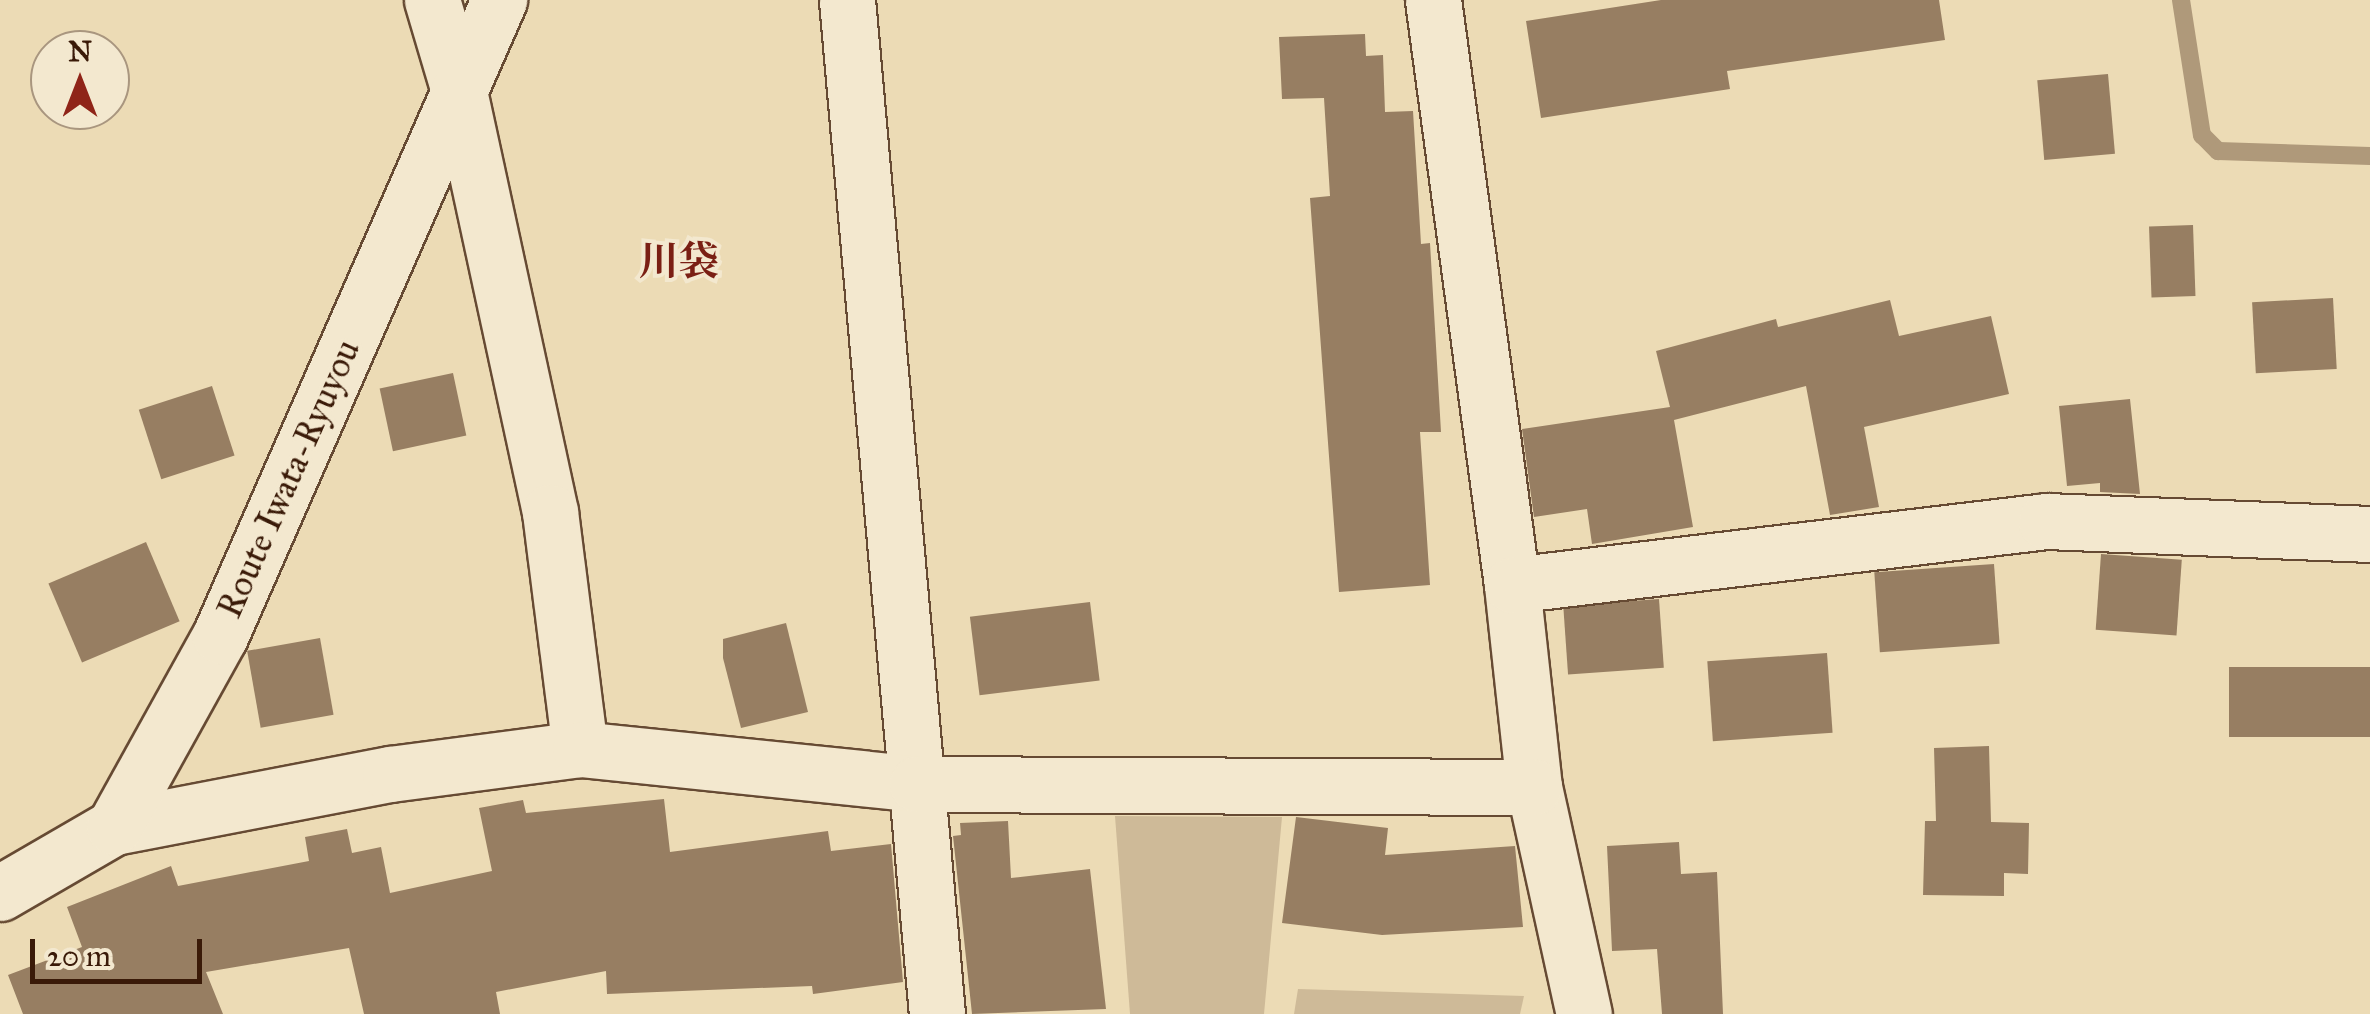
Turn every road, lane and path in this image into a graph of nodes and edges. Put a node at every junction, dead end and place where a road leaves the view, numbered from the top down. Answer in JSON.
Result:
{"nodes":[{"id":1,"x":432,"y":0,"type":"edge"},
{"id":2,"x":499,"y":0,"type":"edge"},
{"id":3,"x":847,"y":0,"type":"edge"},
{"id":4,"x":1434,"y":0,"type":"edge"},
{"id":5,"x":459,"y":91,"type":"junction"},
{"id":6,"x":2370,"y":534,"type":"edge"},
{"id":7,"x":1512,"y":585,"type":"junction"},
{"id":8,"x":580,"y":749,"type":"junction"},
{"id":9,"x":917,"y":784,"type":"junction"},
{"id":10,"x":1534,"y":788,"type":"junction"},
{"id":11,"x":114,"y":828,"type":"junction"},
{"id":12,"x":0,"y":893,"type":"edge"},
{"id":13,"x":936,"y":1014,"type":"edge"},
{"id":14,"x":1584,"y":1014,"type":"edge"}],
"edges":[{"from":1,"to":5,"type":"street"},
{"from":2,"to":5,"type":"street","name":"Route Iwata-Ryuyou"},
{"from":3,"to":9,"type":"street"},
{"from":4,"to":7,"type":"street"},
{"from":5,"to":8,"type":"street"},
{"from":5,"to":11,"type":"street","name":"Route Iwata-Ryuyou"},
{"from":6,"to":7,"type":"street"},
{"from":7,"to":10,"type":"street"},
{"from":8,"to":9,"type":"street"},
{"from":8,"to":11,"type":"street"},
{"from":9,"to":10,"type":"street"},
{"from":9,"to":13,"type":"street"},
{"from":10,"to":14,"type":"street"},
{"from":11,"to":12,"type":"street"}]}
